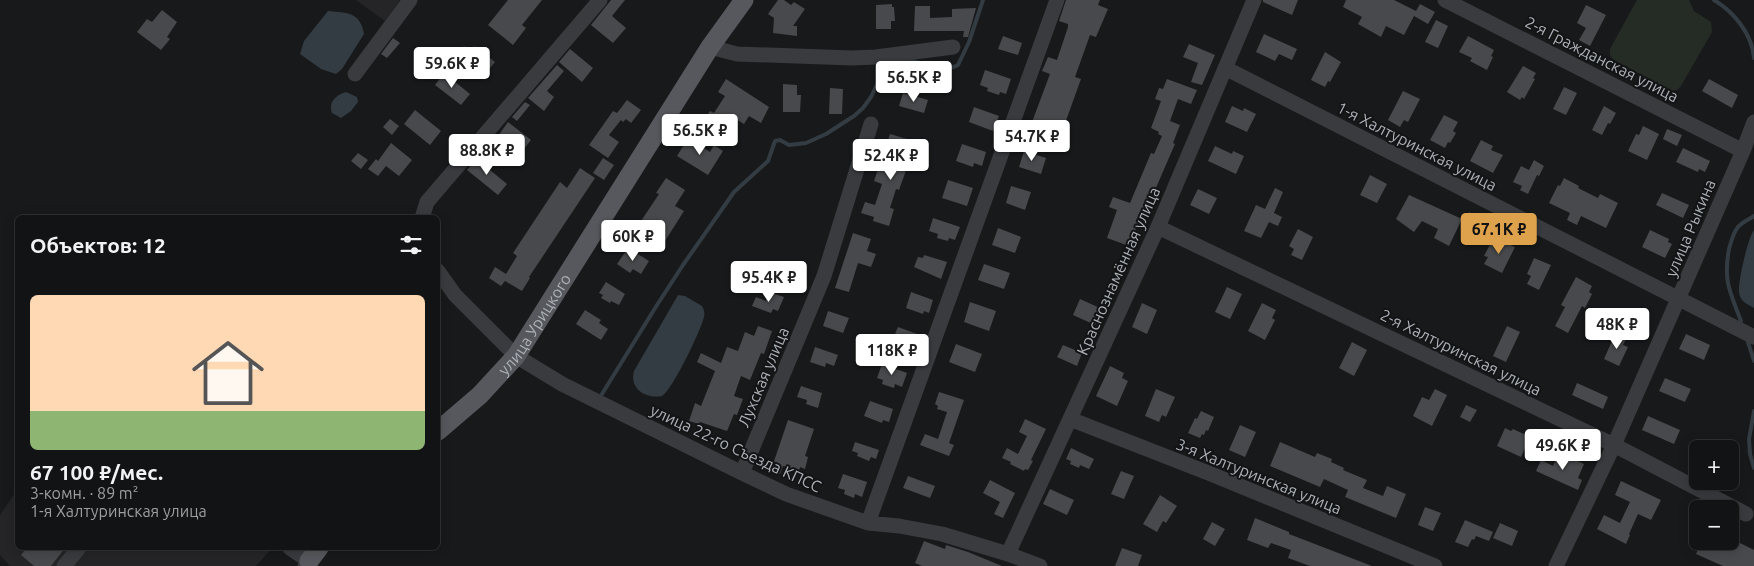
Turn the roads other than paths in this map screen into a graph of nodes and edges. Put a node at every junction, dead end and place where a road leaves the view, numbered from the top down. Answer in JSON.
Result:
{"nodes":[{"id":1,"x":410,"y":0,"type":"edge"},
{"id":2,"x":600,"y":0,"type":"edge"},
{"id":3,"x":744,"y":0,"type":"edge"},
{"id":4,"x":1058,"y":0,"type":"edge"},
{"id":5,"x":1254,"y":0,"type":"edge"},
{"id":6,"x":1445,"y":0,"type":"edge"},
{"id":7,"x":710,"y":47,"type":"junction"},
{"id":8,"x":953,"y":47,"type":"dead end"},
{"id":9,"x":1225,"y":68,"type":"junction"},
{"id":10,"x":354,"y":74,"type":"dead end"},
{"id":11,"x":1754,"y":122,"type":"edge"},
{"id":12,"x":871,"y":124,"type":"dead end"},
{"id":13,"x":1743,"y":151,"type":"junction"},
{"id":14,"x":423,"y":215,"type":"edge"},
{"id":15,"x":1158,"y":227,"type":"junction"},
{"id":16,"x":440,"y":273,"type":"edge"},
{"id":17,"x":1679,"y":299,"type":"junction"},
{"id":18,"x":1754,"y":337,"type":"edge"},
{"id":19,"x":516,"y":356,"type":"junction"},
{"id":20,"x":1070,"y":420,"type":"junction"},
{"id":21,"x":440,"y":429,"type":"edge"},
{"id":22,"x":1614,"y":446,"type":"junction"},
{"id":23,"x":742,"y":473,"type":"junction"},
{"id":24,"x":1746,"y":514,"type":"dead end"},
{"id":25,"x":868,"y":523,"type":"junction"},
{"id":26,"x":77,"y":550,"type":"edge"},
{"id":27,"x":294,"y":550,"type":"edge"},
{"id":28,"x":1008,"y":554,"type":"junction"},
{"id":29,"x":311,"y":558,"type":"edge"},
{"id":30,"x":64,"y":566,"type":"edge"},
{"id":31,"x":1040,"y":566,"type":"edge"},
{"id":32,"x":1435,"y":566,"type":"edge"},
{"id":33,"x":1556,"y":566,"type":"edge"}],
"edges":[{"from":1,"to":10,"type":"street"},
{"from":2,"to":14,"type":"street"},
{"from":3,"to":7,"type":"main road","name":"улица Урицкого"},
{"from":4,"to":25,"type":"street"},
{"from":5,"to":9,"type":"street","name":"Краснознамённая улица"},
{"from":6,"to":13,"type":"street","name":"2-я Гражданская улица"},
{"from":7,"to":8,"type":"street"},
{"from":7,"to":19,"type":"main road","name":"улица Урицкого"},
{"from":9,"to":15,"type":"street","name":"Краснознамённая улица"},
{"from":9,"to":17,"type":"street","name":"1-я Халтуринская улица"},
{"from":11,"to":13,"type":"street","name":"улица Рыкина"},
{"from":12,"to":23,"type":"street","name":"Лухская улица"},
{"from":13,"to":17,"type":"street","name":"улица Рыкина"},
{"from":15,"to":20,"type":"street","name":"Краснознамённая улица"},
{"from":15,"to":22,"type":"street","name":"2-я Халтуринская улица"},
{"from":16,"to":19,"type":"street","name":"улица 22-го Съезда КПСС"},
{"from":17,"to":18,"type":"street","name":"1-я Халтуринская улица"},
{"from":17,"to":22,"type":"street","name":"улица Рыкина"},
{"from":19,"to":21,"type":"main road","name":"улица Урицкого"},
{"from":19,"to":23,"type":"street","name":"улица 22-го Съезда КПСС"},
{"from":20,"to":28,"type":"street","name":"Краснознамённая улица"},
{"from":20,"to":32,"type":"street","name":"3-я Халтуринская улица"},
{"from":22,"to":24,"type":"street","name":"2-я Халтуринская улица"},
{"from":22,"to":33,"type":"street","name":"улица Рыкина"},
{"from":23,"to":25,"type":"street","name":"улица 22-го Съезда КПСС"},
{"from":25,"to":28,"type":"street","name":"улица 22-го Съезда КПСС"},
{"from":26,"to":30,"type":"street"},
{"from":27,"to":29,"type":"street"},
{"from":28,"to":31,"type":"street","name":"улица 22-го Съезда КПСС"}]}
